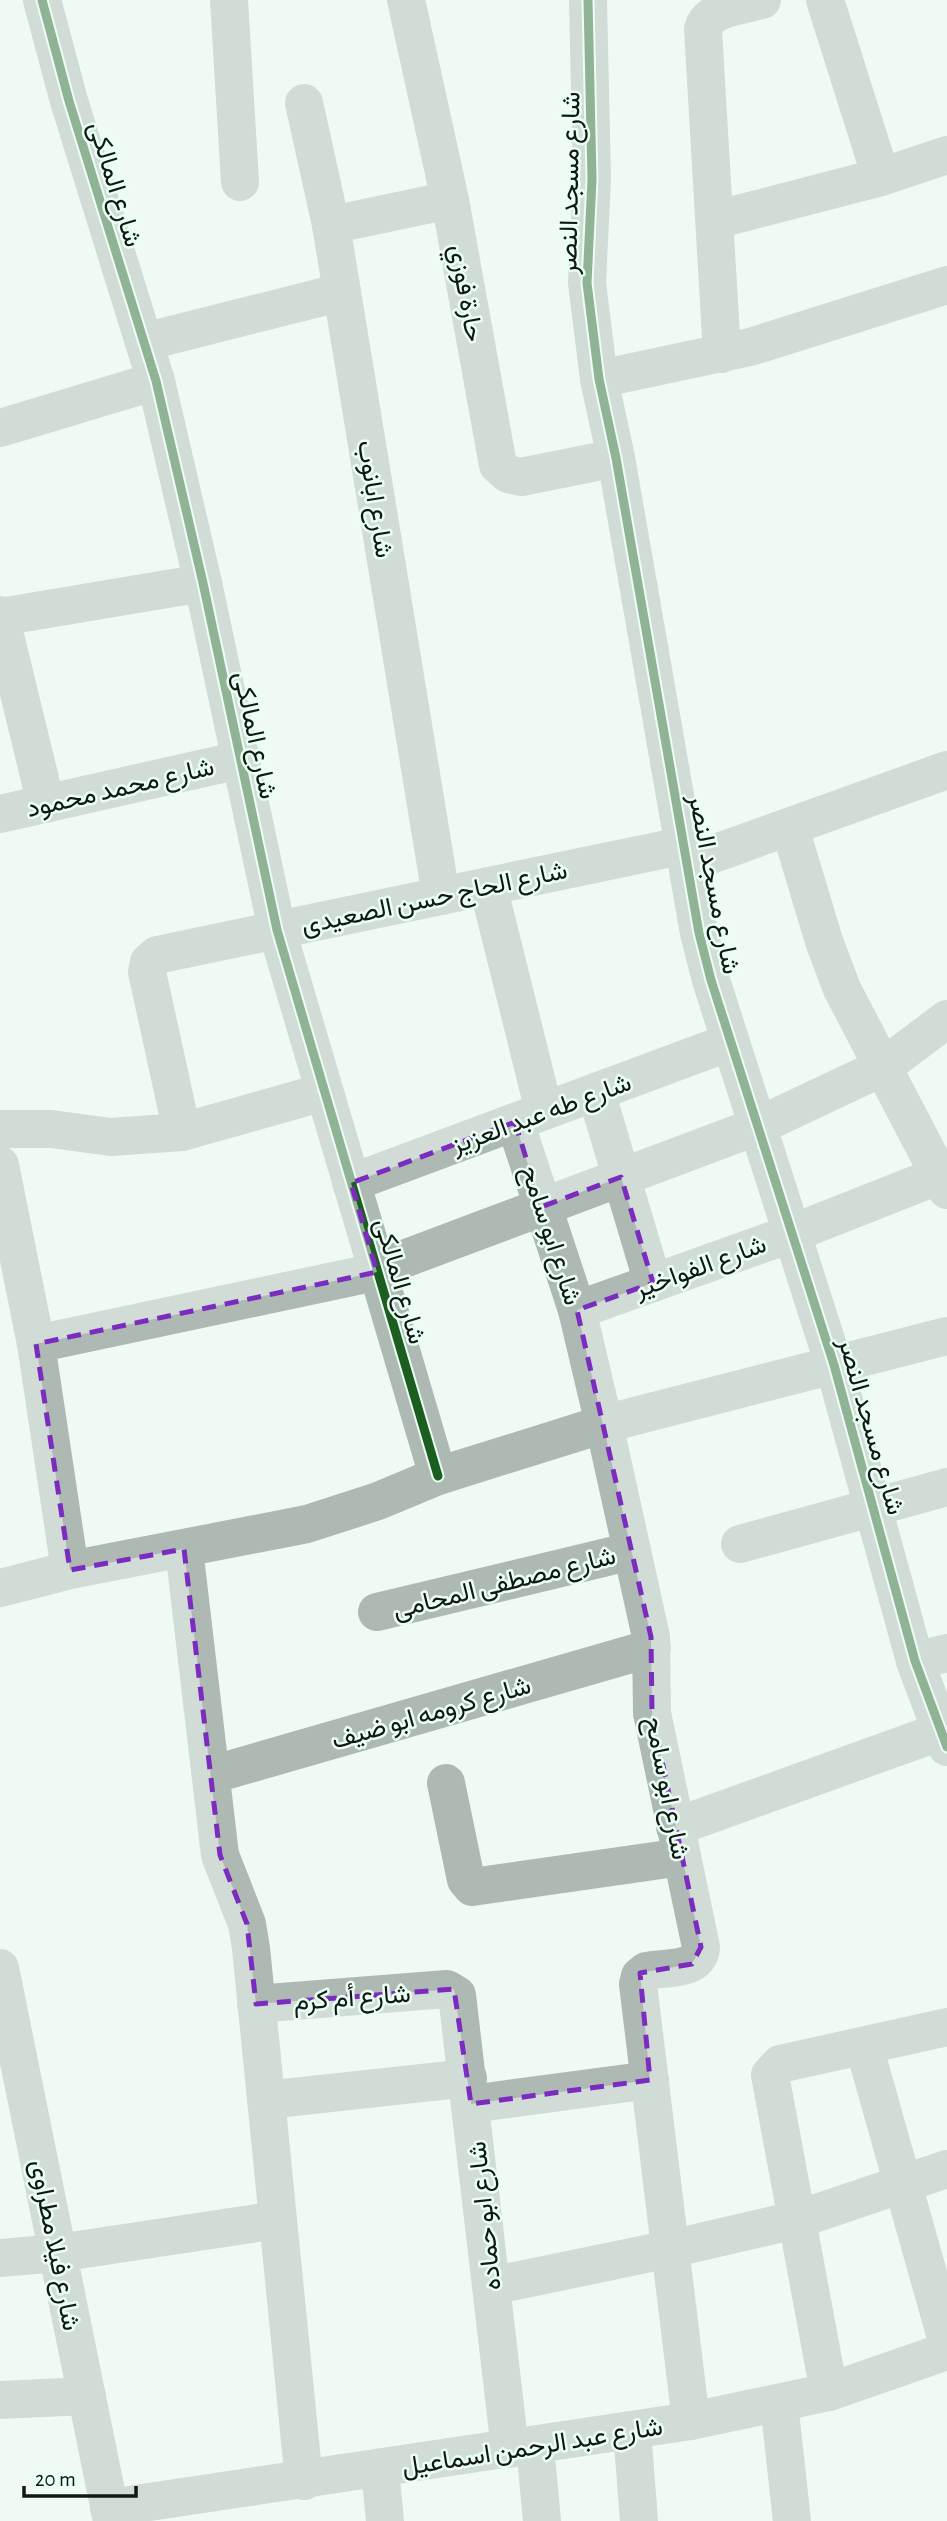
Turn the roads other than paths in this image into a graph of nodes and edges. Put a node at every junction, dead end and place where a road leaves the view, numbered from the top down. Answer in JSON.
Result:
{"nodes":[{"id":1,"x":42,"y":0,"type":"edge"},
{"id":2,"x":229,"y":0,"type":"edge"},
{"id":3,"x":406,"y":0,"type":"edge"},
{"id":4,"x":588,"y":0,"type":"edge"},
{"id":5,"x":762,"y":0,"type":"edge"},
{"id":6,"x":825,"y":0,"type":"edge"},
{"id":7,"x":304,"y":103,"type":"dead end"},
{"id":8,"x":947,"y":155,"type":"edge"},
{"id":9,"x":881,"y":177,"type":"junction"},
{"id":10,"x":240,"y":182,"type":"dead end"},
{"id":11,"x":450,"y":201,"type":"junction"},
{"id":12,"x":715,"y":220,"type":"junction"},
{"id":13,"x":331,"y":225,"type":"junction"},
{"id":14,"x":947,"y":285,"type":"edge"},
{"id":15,"x":342,"y":292,"type":"junction"},
{"id":16,"x":144,"y":342,"type":"junction"},
{"id":17,"x":722,"y":354,"type":"junction"},
{"id":18,"x":599,"y":379,"type":"junction"},
{"id":19,"x":156,"y":381,"type":"junction"},
{"id":20,"x":0,"y":428,"type":"edge"},
{"id":21,"x":617,"y":458,"type":"junction"},
{"id":22,"x":203,"y":583,"type":"junction"},
{"id":23,"x":0,"y":616,"type":"edge"},
{"id":24,"x":240,"y":760,"type":"junction"},
{"id":25,"x":947,"y":770,"type":"edge"},
{"id":26,"x":46,"y":804,"type":"junction"},
{"id":27,"x":0,"y":814,"type":"edge"},
{"id":28,"x":790,"y":828,"type":"junction"},
{"id":29,"x":687,"y":854,"type":"junction"},
{"id":30,"x":488,"y":886,"type":"junction"},
{"id":31,"x":441,"y":896,"type":"junction"},
{"id":32,"x":277,"y":930,"type":"junction"},
{"id":33,"x":947,"y":1019,"type":"edge"},
{"id":34,"x":730,"y":1042,"type":"junction"},
{"id":35,"x":883,"y":1066,"type":"junction"},
{"id":36,"x":324,"y":1092,"type":"junction"},
{"id":37,"x":596,"y":1092,"type":"junction"},
{"id":38,"x":530,"y":1117,"type":"junction"},
{"id":39,"x":758,"y":1126,"type":"junction"},
{"id":40,"x":0,"y":1129,"type":"edge"},
{"id":41,"x":182,"y":1132,"type":"junction"},
{"id":42,"x":0,"y":1165,"type":"edge"},
{"id":43,"x":621,"y":1177,"type":"junction"},
{"id":44,"x":944,"y":1182,"type":"edge"},
{"id":45,"x":351,"y":1183,"type":"junction"},
{"id":46,"x":541,"y":1207,"type":"junction"},
{"id":47,"x":793,"y":1233,"type":"junction"},
{"id":48,"x":376,"y":1271,"type":"junction"},
{"id":49,"x":653,"y":1283,"type":"junction"},
{"id":50,"x":578,"y":1310,"type":"junction"},
{"id":51,"x":947,"y":1336,"type":"edge"},
{"id":52,"x":36,"y":1344,"type":"junction"},
{"id":53,"x":834,"y":1365,"type":"junction"},
{"id":54,"x":604,"y":1424,"type":"junction"},
{"id":55,"x":438,"y":1476,"type":"junction"},
{"id":56,"x":947,"y":1487,"type":"edge"},
{"id":57,"x":874,"y":1507,"type":"junction"},
{"id":58,"x":740,"y":1544,"type":"dead end"},
{"id":59,"x":184,"y":1549,"type":"junction"},
{"id":60,"x":632,"y":1551,"type":"junction"},
{"id":61,"x":71,"y":1570,"type":"junction"},
{"id":62,"x":0,"y":1588,"type":"edge"},
{"id":63,"x":377,"y":1612,"type":"dead end"},
{"id":64,"x":652,"y":1648,"type":"junction"},
{"id":65,"x":931,"y":1657,"type":"edge"},
{"id":66,"x":943,"y":1740,"type":"edge"},
{"id":67,"x":211,"y":1775,"type":"junction"},
{"id":68,"x":446,"y":1783,"type":"dead end"},
{"id":69,"x":678,"y":1842,"type":"junction"},
{"id":70,"x":0,"y":1968,"type":"edge"},
{"id":71,"x":447,"y":1989,"type":"joint"},
{"id":72,"x":256,"y":2004,"type":"junction"},
{"id":73,"x":5,"y":2023,"type":"edge"},
{"id":74,"x":947,"y":2027,"type":"edge"},
{"id":75,"x":864,"y":2046,"type":"junction"},
{"id":76,"x":650,"y":2080,"type":"junction"},
{"id":77,"x":470,"y":2091,"type":"junction"},
{"id":78,"x":266,"y":2100,"type":"junction"},
{"id":79,"x":947,"y":2169,"type":"edge"},
{"id":80,"x":903,"y":2184,"type":"junction"},
{"id":81,"x":277,"y":2220,"type":"junction"},
{"id":82,"x":796,"y":2220,"type":"junction"},
{"id":83,"x":670,"y":2249,"type":"junction"},
{"id":84,"x":58,"y":2253,"type":"junction"},
{"id":85,"x":0,"y":2258,"type":"edge"},
{"id":86,"x":491,"y":2286,"type":"junction"},
{"id":87,"x":947,"y":2341,"type":"edge"},
{"id":88,"x":947,"y":2351,"type":"edge"},
{"id":89,"x":829,"y":2392,"type":"junction"},
{"id":90,"x":87,"y":2396,"type":"junction"},
{"id":91,"x":0,"y":2400,"type":"edge"},
{"id":92,"x":779,"y":2403,"type":"junction"},
{"id":93,"x":691,"y":2421,"type":"junction"},
{"id":94,"x":632,"y":2430,"type":"junction"},
{"id":95,"x":522,"y":2447,"type":"junction"},
{"id":96,"x":380,"y":2469,"type":"junction"},
{"id":97,"x":304,"y":2480,"type":"junction"},
{"id":98,"x":111,"y":2514,"type":"edge"},
{"id":99,"x":385,"y":2521,"type":"edge"},
{"id":100,"x":542,"y":2521,"type":"edge"},
{"id":101,"x":639,"y":2521,"type":"edge"},
{"id":102,"x":792,"y":2521,"type":"edge"}],
"edges":[{"from":1,"to":16,"type":"street","name":"شارع المالكى"},
{"from":2,"to":10,"type":"street"},
{"from":3,"to":11,"type":"street","name":"حارة فوزي"},
{"from":4,"to":18,"type":"street","name":"شارع مسجد النصر"},
{"from":5,"to":12,"type":"street"},
{"from":6,"to":9,"type":"street"},
{"from":7,"to":13,"type":"street","name":"شارع ابانوب"},
{"from":8,"to":9,"type":"street"},
{"from":9,"to":12,"type":"street"},
{"from":11,"to":13,"type":"street"},
{"from":11,"to":21,"type":"street","name":"حارة فوزي"},
{"from":12,"to":17,"type":"street"},
{"from":13,"to":15,"type":"street","name":"شارع ابانوب"},
{"from":14,"to":17,"type":"street"},
{"from":15,"to":16,"type":"street"},
{"from":15,"to":31,"type":"street","name":"شارع ابانوب"},
{"from":16,"to":19,"type":"street","name":"شارع المالكى"},
{"from":17,"to":18,"type":"street"},
{"from":18,"to":21,"type":"street","name":"شارع مسجد النصر"},
{"from":19,"to":20,"type":"street"},
{"from":19,"to":22,"type":"street","name":"شارع المالكى"},
{"from":21,"to":29,"type":"street","name":"شارع مسجد النصر"},
{"from":22,"to":23,"type":"street"},
{"from":22,"to":24,"type":"street","name":"شارع المالكى"},
{"from":23,"to":26,"type":"street"},
{"from":24,"to":26,"type":"street","name":"شارع محمد محمود"},
{"from":24,"to":32,"type":"street","name":"شارع المالكى"},
{"from":25,"to":28,"type":"street","name":"شارع الحاج حسن الصعيدى"},
{"from":26,"to":27,"type":"street","name":"شارع محمد محمود"},
{"from":28,"to":29,"type":"street","name":"شارع الحاج حسن الصعيدى"},
{"from":28,"to":35,"type":"street"},
{"from":29,"to":30,"type":"street","name":"شارع الحاج حسن الصعيدى"},
{"from":29,"to":34,"type":"street","name":"شارع مسجد النصر"},
{"from":30,"to":31,"type":"street","name":"شارع الحاج حسن الصعيدى"},
{"from":30,"to":38,"type":"street","name":"شارع ابو سامح"},
{"from":31,"to":32,"type":"street","name":"شارع الحاج حسن الصعيدى"},
{"from":32,"to":36,"type":"street","name":"شارع المالكى"},
{"from":32,"to":41,"type":"street","name":"شارع الحاج حسن الصعيدى"},
{"from":33,"to":35,"type":"street"},
{"from":34,"to":37,"type":"street","name":"شارع طه عبد العزيز"},
{"from":34,"to":39,"type":"street","name":"شارع مسجد النصر"},
{"from":35,"to":39,"type":"street"},
{"from":35,"to":44,"type":"street"},
{"from":36,"to":41,"type":"street"},
{"from":36,"to":45,"type":"street","name":"شارع المالكى"},
{"from":37,"to":38,"type":"street","name":"شارع طه عبد العزيز"},
{"from":37,"to":43,"type":"street"},
{"from":38,"to":45,"type":"street","name":"شارع طه عبد العزيز"},
{"from":38,"to":46,"type":"street","name":"شارع ابو سامح"},
{"from":39,"to":43,"type":"street"},
{"from":39,"to":47,"type":"street","name":"شارع مسجد النصر"},
{"from":40,"to":41,"type":"street"},
{"from":42,"to":52,"type":"street"},
{"from":43,"to":46,"type":"street"},
{"from":43,"to":49,"type":"street"},
{"from":44,"to":47,"type":"street","name":"شارع الفواخير"},
{"from":45,"to":48,"type":"street","name":"شارع المالكى"},
{"from":46,"to":48,"type":"street"},
{"from":46,"to":50,"type":"street","name":"شارع ابو سامح"},
{"from":47,"to":49,"type":"street","name":"شارع الفواخير"},
{"from":47,"to":53,"type":"street","name":"شارع مسجد النصر"},
{"from":48,"to":52,"type":"street"},
{"from":48,"to":55,"type":"street","name":"شارع المالكى"},
{"from":49,"to":50,"type":"street","name":"شارع الفواخير"},
{"from":50,"to":54,"type":"street","name":"شارع ابو سامح"},
{"from":51,"to":53,"type":"street"},
{"from":52,"to":61,"type":"street"},
{"from":53,"to":54,"type":"street"},
{"from":53,"to":57,"type":"street","name":"شارع مسجد النصر"},
{"from":54,"to":55,"type":"street"},
{"from":54,"to":60,"type":"street","name":"شارع ابو سامح"},
{"from":55,"to":59,"type":"street"},
{"from":56,"to":57,"type":"street"},
{"from":57,"to":58,"type":"street"},
{"from":57,"to":65,"type":"street","name":"شارع مسجد النصر"},
{"from":59,"to":61,"type":"street"},
{"from":59,"to":67,"type":"street"},
{"from":60,"to":63,"type":"street","name":"شارع مصطفى المحامى"},
{"from":60,"to":64,"type":"street","name":"شارع ابو سامح"},
{"from":61,"to":62,"type":"street"},
{"from":64,"to":67,"type":"street","name":"شارع كرومه ابو ضيف"},
{"from":64,"to":69,"type":"street","name":"شارع ابو سامح"},
{"from":65,"to":66,"type":"street","name":"شارع مسجد النصر"},
{"from":66,"to":69,"type":"street"},
{"from":67,"to":72,"type":"street"},
{"from":68,"to":69,"type":"street"},
{"from":69,"to":76,"type":"street","name":"شارع ابو سامح"},
{"from":70,"to":73,"type":"street","name":"شارع فيلا مطراوى"},
{"from":71,"to":72,"type":"street","name":"شارع أم كرم"},
{"from":71,"to":77,"type":"street","name":"شارع ابو حماده"},
{"from":72,"to":78,"type":"street"},
{"from":73,"to":84,"type":"street","name":"شارع فيلا مطراوى"},
{"from":74,"to":75,"type":"street"},
{"from":75,"to":80,"type":"street"},
{"from":75,"to":82,"type":"street"},
{"from":76,"to":77,"type":"street"},
{"from":76,"to":83,"type":"street","name":"شارع ابو سامح"},
{"from":77,"to":78,"type":"street"},
{"from":77,"to":86,"type":"street","name":"شارع ابو حماده"},
{"from":78,"to":81,"type":"street"},
{"from":79,"to":80,"type":"street"},
{"from":80,"to":82,"type":"street"},
{"from":80,"to":87,"type":"street"},
{"from":81,"to":84,"type":"street"},
{"from":81,"to":97,"type":"street"},
{"from":82,"to":83,"type":"street"},
{"from":82,"to":89,"type":"street"},
{"from":83,"to":86,"type":"street"},
{"from":83,"to":93,"type":"street","name":"شارع ابو سامح"},
{"from":84,"to":85,"type":"street"},
{"from":84,"to":90,"type":"street","name":"شارع فيلا مطراوى"},
{"from":86,"to":95,"type":"street","name":"شارع ابو حماده"},
{"from":88,"to":89,"type":"street","name":"شارع عبد الرحمن اسماعيل"},
{"from":89,"to":92,"type":"street","name":"شارع عبد الرحمن اسماعيل"},
{"from":90,"to":91,"type":"street"},
{"from":90,"to":98,"type":"street","name":"شارع فيلا مطراوى"},
{"from":92,"to":93,"type":"street","name":"شارع عبد الرحمن اسماعيل"},
{"from":92,"to":102,"type":"street"},
{"from":93,"to":94,"type":"street","name":"شارع عبد الرحمن اسماعيل"},
{"from":94,"to":95,"type":"street","name":"شارع عبد الرحمن اسماعيل"},
{"from":94,"to":101,"type":"street"},
{"from":95,"to":96,"type":"street","name":"شارع عبد الرحمن اسماعيل"},
{"from":95,"to":100,"type":"street","name":"شارع ابو حماده"},
{"from":96,"to":97,"type":"street","name":"شارع عبد الرحمن اسماعيل"},
{"from":96,"to":99,"type":"street"},
{"from":97,"to":98,"type":"street","name":"شارع عبد الرحمن اسماعيل"}]}
